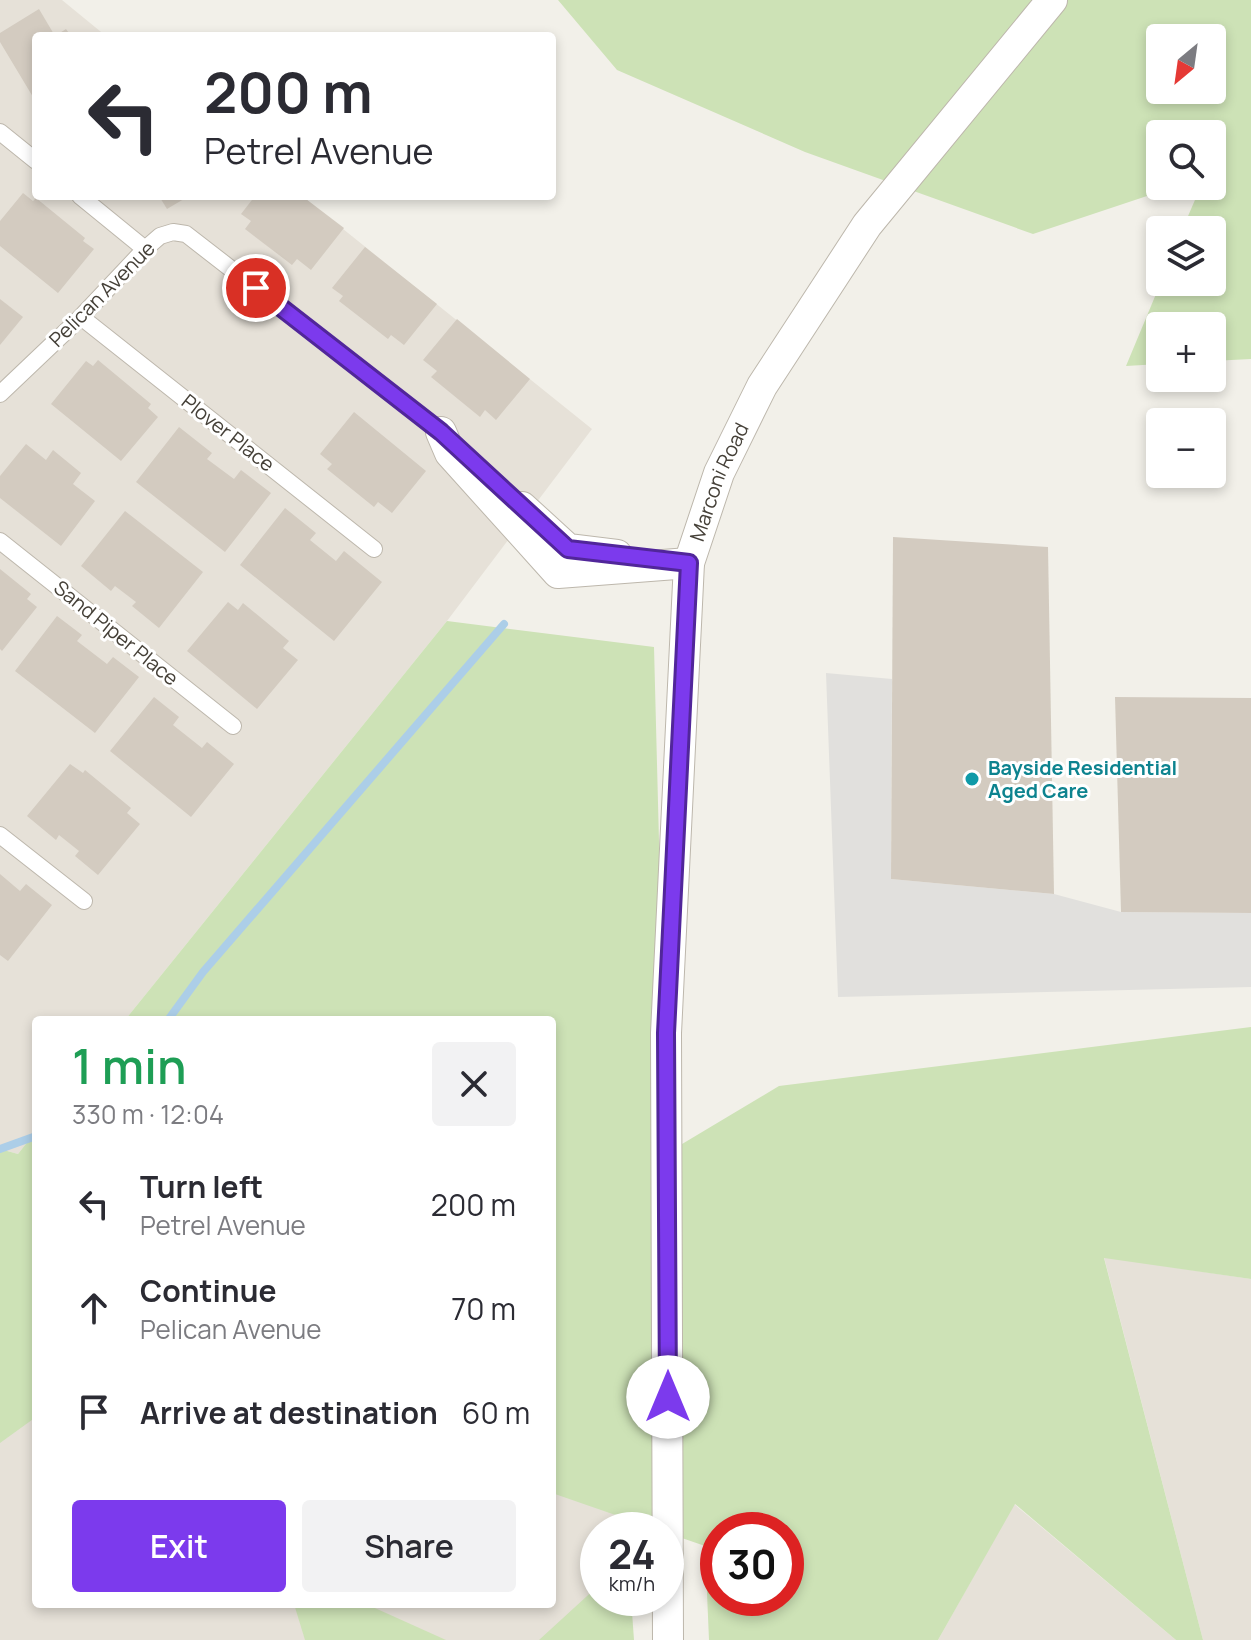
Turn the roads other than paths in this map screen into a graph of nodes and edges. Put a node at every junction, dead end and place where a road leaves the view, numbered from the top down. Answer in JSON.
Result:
{"nodes":[{"id":1,"x":1052,"y":0,"type":"edge"},
{"id":2,"x":0,"y":132,"type":"edge"},
{"id":3,"x":32,"y":158,"type":"edge"},
{"id":4,"x":85,"y":200,"type":"edge"},
{"id":5,"x":145,"y":249,"type":"junction"},
{"id":6,"x":81,"y":317,"type":"junction"},
{"id":7,"x":0,"y":394,"type":"edge"},
{"id":8,"x":441,"y":432,"type":"joint"},
{"id":9,"x":0,"y":541,"type":"edge"},
{"id":10,"x":374,"y":549,"type":"dead end"},
{"id":11,"x":689,"y":563,"type":"junction"},
{"id":12,"x":233,"y":726,"type":"dead end"},
{"id":13,"x":0,"y":835,"type":"edge"},
{"id":14,"x":84,"y":901,"type":"dead end"},
{"id":15,"x":668,"y":1640,"type":"edge"}],
"edges":[{"from":1,"to":11,"type":"street","name":"Marconi Road"},
{"from":2,"to":3,"type":"lane"},
{"from":4,"to":5,"type":"lane"},
{"from":5,"to":6,"type":"lane","name":"Pelican Avenue"},
{"from":5,"to":8,"type":"lane","name":"Pelican Avenue"},
{"from":6,"to":7,"type":"lane","name":"Pelican Avenue"},
{"from":6,"to":10,"type":"lane","name":"Plover Place"},
{"from":8,"to":11,"type":"street"},
{"from":9,"to":12,"type":"lane","name":"Sand Piper Place"},
{"from":11,"to":15,"type":"street","name":"Marconi Road"},
{"from":13,"to":14,"type":"lane"}]}
